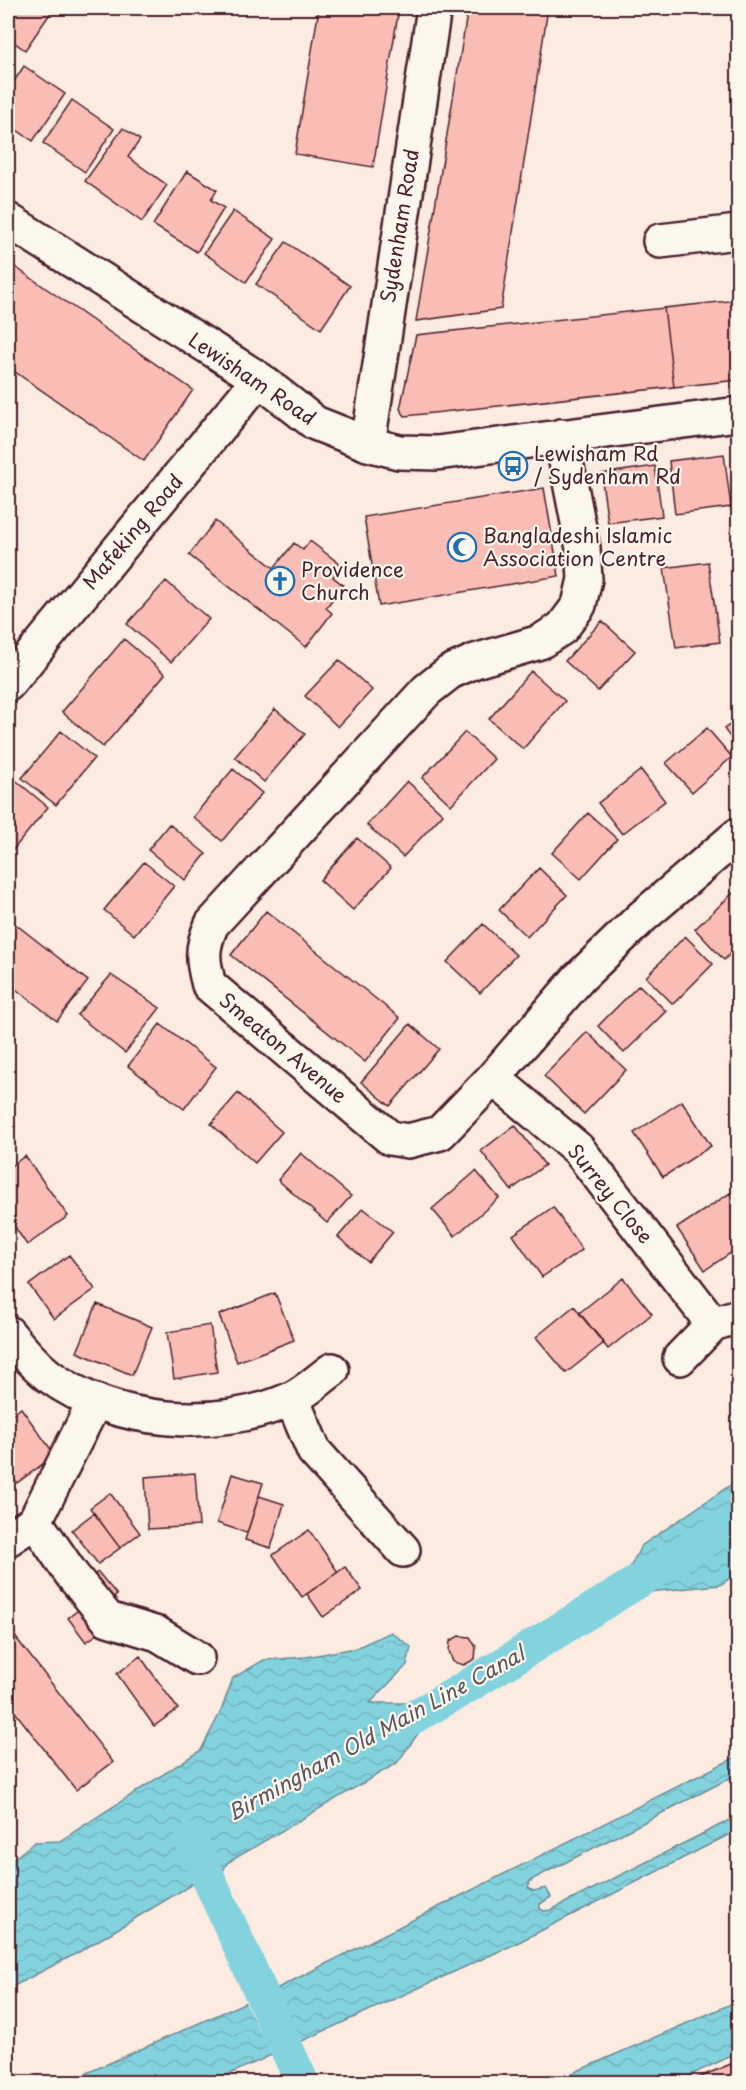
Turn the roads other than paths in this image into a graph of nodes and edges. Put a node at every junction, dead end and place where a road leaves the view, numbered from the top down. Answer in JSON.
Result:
{"nodes":[{"id":1,"x":434,"y":8,"type":"edge"},
{"id":2,"x":8,"y":220,"type":"edge"},
{"id":3,"x":738,"y":232,"type":"edge"},
{"id":4,"x":660,"y":241,"type":"dead end"},
{"id":5,"x":259,"y":380,"type":"junction"},
{"id":6,"x":738,"y":414,"type":"edge"},
{"id":7,"x":561,"y":436,"type":"junction"},
{"id":8,"x":368,"y":444,"type":"junction"},
{"id":9,"x":8,"y":684,"type":"edge"},
{"id":10,"x":738,"y":836,"type":"edge"},
{"id":11,"x":493,"y":1078,"type":"junction"},
{"id":12,"x":726,"y":1320,"type":"edge"},
{"id":13,"x":8,"y":1333,"type":"edge"},
{"id":14,"x":680,"y":1358,"type":"dead end"},
{"id":15,"x":332,"y":1370,"type":"dead end"},
{"id":16,"x":292,"y":1399,"type":"junction"},
{"id":17,"x":95,"y":1401,"type":"junction"},
{"id":18,"x":34,"y":1521,"type":"junction"},
{"id":19,"x":8,"y":1539,"type":"edge"},
{"id":20,"x":403,"y":1550,"type":"dead end"},
{"id":21,"x":196,"y":1658,"type":"dead end"}],
"edges":[{"from":1,"to":8,"type":"street","name":"Sydenham Road"},
{"from":2,"to":5,"type":"street","name":"Lewisham Road"},
{"from":3,"to":4,"type":"street"},
{"from":5,"to":8,"type":"street","name":"Lewisham Road"},
{"from":5,"to":9,"type":"street","name":"Mafeking Road"},
{"from":6,"to":7,"type":"street","name":"Lewisham Road"},
{"from":7,"to":8,"type":"street","name":"Lewisham Road"},
{"from":7,"to":11,"type":"street","name":"Smeaton Avenue"},
{"from":10,"to":11,"type":"street","name":"Smeaton Avenue"},
{"from":11,"to":12,"type":"street","name":"Surrey Close"},
{"from":12,"to":14,"type":"street","name":"Surrey Close"},
{"from":13,"to":17,"type":"street"},
{"from":15,"to":16,"type":"street"},
{"from":16,"to":17,"type":"street"},
{"from":16,"to":20,"type":"street"},
{"from":17,"to":18,"type":"street"},
{"from":18,"to":19,"type":"street"},
{"from":18,"to":21,"type":"street"}]}
